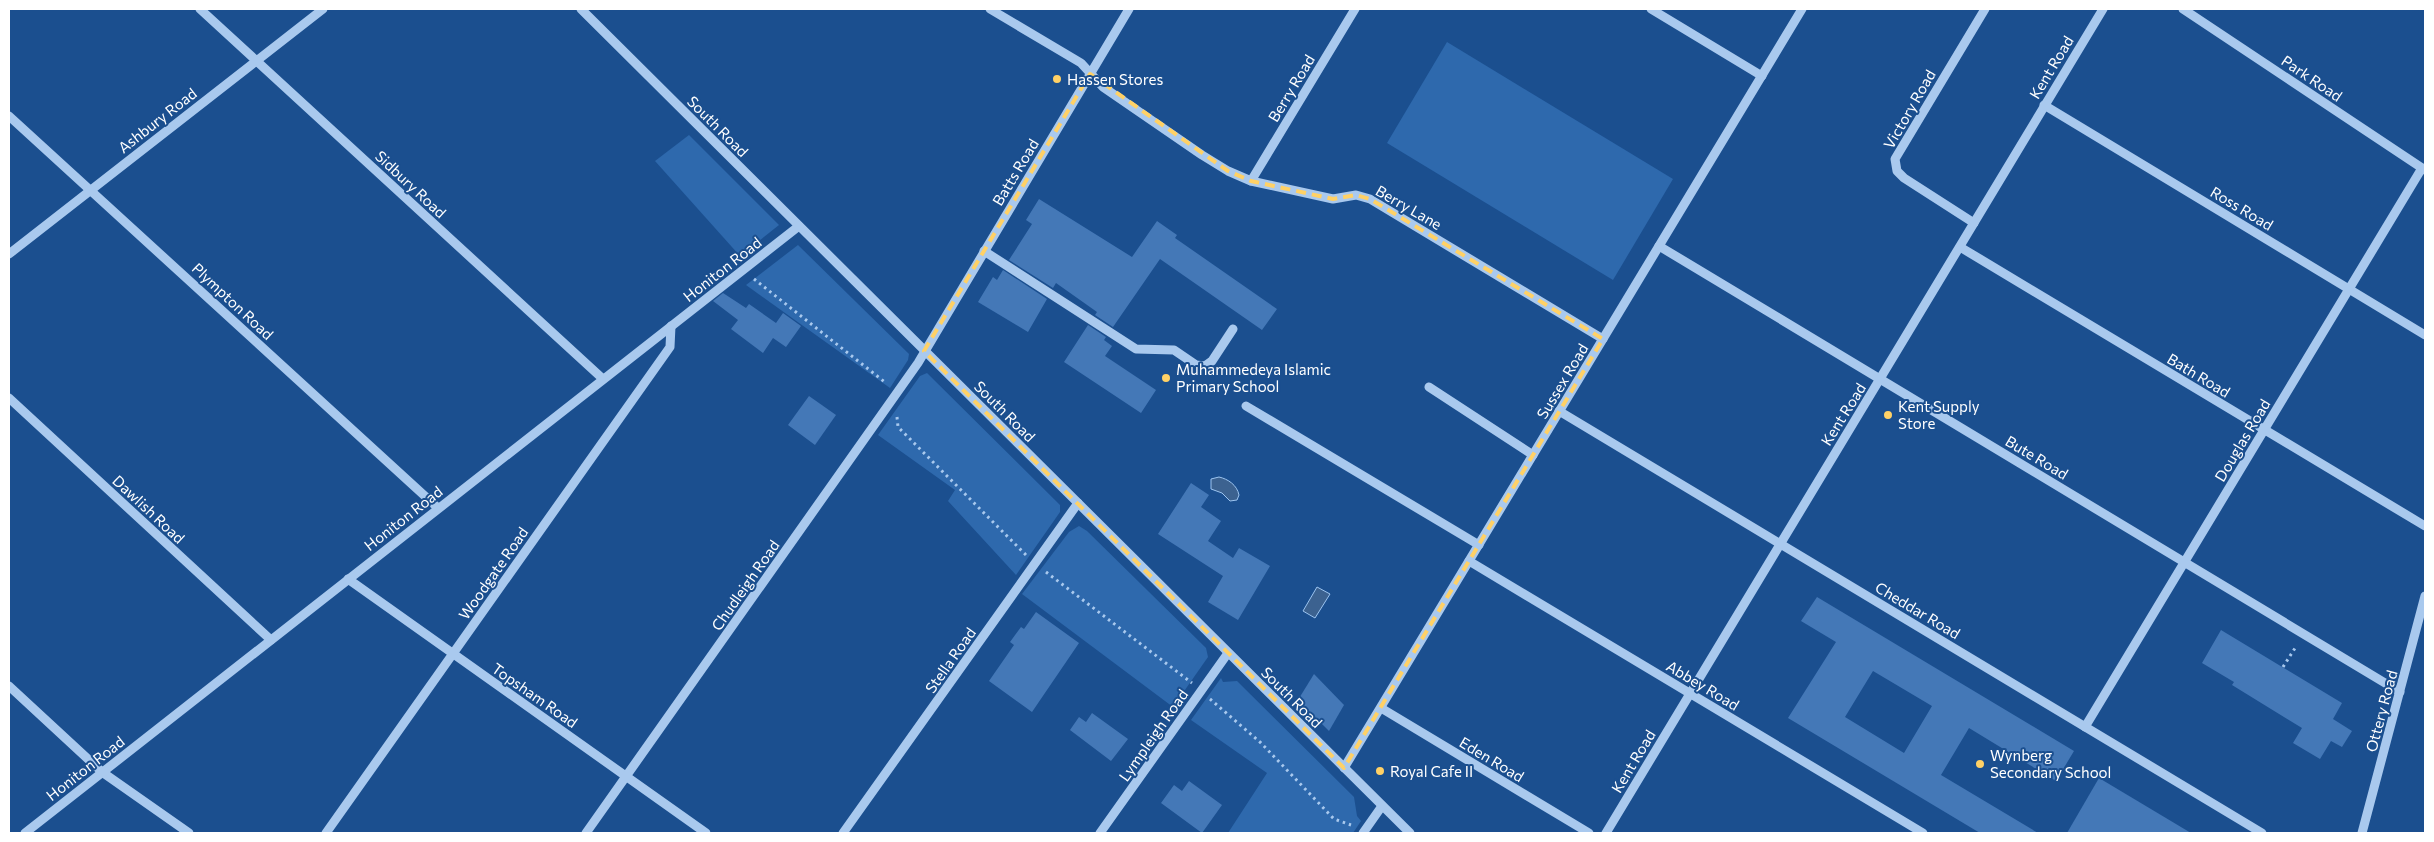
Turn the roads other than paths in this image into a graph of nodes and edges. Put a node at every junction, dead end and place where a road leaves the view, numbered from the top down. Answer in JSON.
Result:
{"nodes":[{"id":1,"x":200,"y":9,"type":"edge"},
{"id":2,"x":323,"y":9,"type":"edge"},
{"id":3,"x":581,"y":9,"type":"edge"},
{"id":4,"x":990,"y":9,"type":"edge"},
{"id":5,"x":1129,"y":9,"type":"edge"},
{"id":6,"x":1355,"y":9,"type":"edge"},
{"id":7,"x":1651,"y":9,"type":"edge"},
{"id":8,"x":1802,"y":9,"type":"edge"},
{"id":9,"x":1985,"y":9,"type":"edge"},
{"id":10,"x":2103,"y":9,"type":"edge"},
{"id":11,"x":2183,"y":9,"type":"edge"},
{"id":12,"x":256,"y":60,"type":"junction"},
{"id":13,"x":1090,"y":74,"type":"junction"},
{"id":14,"x":1762,"y":76,"type":"junction"},
{"id":15,"x":2044,"y":105,"type":"junction"},
{"id":16,"x":9,"y":116,"type":"edge"},
{"id":17,"x":2424,"y":169,"type":"edge"},
{"id":18,"x":1251,"y":181,"type":"junction"},
{"id":19,"x":91,"y":190,"type":"junction"},
{"id":20,"x":1974,"y":223,"type":"junction"},
{"id":21,"x":799,"y":226,"type":"junction"},
{"id":22,"x":1659,"y":246,"type":"junction"},
{"id":23,"x":1960,"y":247,"type":"junction"},
{"id":24,"x":984,"y":251,"type":"junction"},
{"id":25,"x":9,"y":254,"type":"edge"},
{"id":26,"x":2348,"y":289,"type":"junction"},
{"id":27,"x":671,"y":326,"type":"junction"},
{"id":28,"x":1233,"y":329,"type":"dead end"},
{"id":29,"x":2425,"y":335,"type":"edge"},
{"id":30,"x":1603,"y":339,"type":"junction"},
{"id":31,"x":924,"y":351,"type":"junction"},
{"id":32,"x":603,"y":379,"type":"junction"},
{"id":33,"x":1880,"y":380,"type":"junction"},
{"id":34,"x":1430,"y":387,"type":"dead end"},
{"id":35,"x":9,"y":398,"type":"edge"},
{"id":36,"x":1246,"y":406,"type":"dead end"},
{"id":37,"x":1559,"y":412,"type":"junction"},
{"id":38,"x":2264,"y":430,"type":"junction"},
{"id":39,"x":1533,"y":455,"type":"junction"},
{"id":40,"x":1078,"y":503,"type":"junction"},
{"id":41,"x":438,"y":508,"type":"junction"},
{"id":42,"x":2425,"y":526,"type":"edge"},
{"id":43,"x":1779,"y":544,"type":"junction"},
{"id":44,"x":1479,"y":545,"type":"junction"},
{"id":45,"x":1469,"y":561,"type":"junction"},
{"id":46,"x":2184,"y":562,"type":"junction"},
{"id":47,"x":348,"y":579,"type":"junction"},
{"id":48,"x":2425,"y":596,"type":"edge"},
{"id":49,"x":271,"y":640,"type":"junction"},
{"id":50,"x":1228,"y":652,"type":"junction"},
{"id":51,"x":452,"y":654,"type":"junction"},
{"id":52,"x":9,"y":686,"type":"edge"},
{"id":53,"x":2400,"y":692,"type":"junction"},
{"id":54,"x":1690,"y":693,"type":"junction"},
{"id":55,"x":1381,"y":708,"type":"junction"},
{"id":56,"x":2085,"y":726,"type":"junction"},
{"id":57,"x":1344,"y":768,"type":"junction"},
{"id":58,"x":102,"y":772,"type":"junction"},
{"id":59,"x":626,"y":776,"type":"junction"},
{"id":60,"x":1382,"y":806,"type":"junction"},
{"id":61,"x":26,"y":833,"type":"edge"},
{"id":62,"x":189,"y":833,"type":"edge"},
{"id":63,"x":326,"y":833,"type":"edge"},
{"id":64,"x":586,"y":833,"type":"edge"},
{"id":65,"x":706,"y":833,"type":"edge"},
{"id":66,"x":843,"y":833,"type":"edge"},
{"id":67,"x":1100,"y":833,"type":"edge"},
{"id":68,"x":1363,"y":833,"type":"edge"},
{"id":69,"x":1410,"y":833,"type":"edge"},
{"id":70,"x":1589,"y":833,"type":"edge"},
{"id":71,"x":1606,"y":833,"type":"edge"},
{"id":72,"x":1923,"y":833,"type":"edge"},
{"id":73,"x":2262,"y":833,"type":"edge"},
{"id":74,"x":2362,"y":833,"type":"edge"}],
"edges":[{"from":1,"to":12,"type":"street","name":"Sidbury Road"},
{"from":2,"to":12,"type":"street","name":"Ashbury Road"},
{"from":3,"to":21,"type":"street","name":"South Road"},
{"from":4,"to":13,"type":"street","name":"Berry Lane"},
{"from":5,"to":13,"type":"street","name":"Batts Road"},
{"from":6,"to":18,"type":"street","name":"Berry Road"},
{"from":7,"to":14,"type":"street"},
{"from":8,"to":14,"type":"street","name":"Sussex Road"},
{"from":9,"to":20,"type":"street","name":"Victory Road"},
{"from":10,"to":15,"type":"street","name":"Kent Road"},
{"from":11,"to":17,"type":"street","name":"Park Road"},
{"from":12,"to":19,"type":"street","name":"Ashbury Road"},
{"from":12,"to":32,"type":"street","name":"Sidbury Road"},
{"from":13,"to":18,"type":"street","name":"Berry Lane"},
{"from":13,"to":24,"type":"street","name":"Batts Road"},
{"from":14,"to":22,"type":"street","name":"Sussex Road"},
{"from":15,"to":20,"type":"street","name":"Kent Road"},
{"from":15,"to":26,"type":"street","name":"Ross Road"},
{"from":16,"to":19,"type":"street","name":"Plympton Road"},
{"from":17,"to":26,"type":"street","name":"Douglas Road"},
{"from":18,"to":30,"type":"street","name":"Berry Lane"},
{"from":19,"to":25,"type":"street","name":"Ashbury Road"},
{"from":19,"to":41,"type":"street","name":"Plympton Road"},
{"from":20,"to":23,"type":"street","name":"Kent Road"},
{"from":21,"to":27,"type":"street","name":"Honiton Road"},
{"from":21,"to":31,"type":"street","name":"South Road"},
{"from":22,"to":30,"type":"street","name":"Sussex Road"},
{"from":22,"to":33,"type":"street","name":"Bute Road"},
{"from":23,"to":33,"type":"street","name":"Kent Road"},
{"from":23,"to":38,"type":"street","name":"Bath Road"},
{"from":24,"to":28,"type":"street"},
{"from":24,"to":31,"type":"street","name":"Batts Road"},
{"from":26,"to":29,"type":"street","name":"Ross Road"},
{"from":26,"to":38,"type":"street","name":"Douglas Road"},
{"from":27,"to":32,"type":"street","name":"Honiton Road"},
{"from":27,"to":51,"type":"street","name":"Woodgate Road"},
{"from":30,"to":37,"type":"street","name":"Sussex Road"},
{"from":31,"to":40,"type":"street","name":"South Road"},
{"from":31,"to":59,"type":"street","name":"Chudleigh Road"},
{"from":32,"to":41,"type":"street","name":"Honiton Road"},
{"from":33,"to":43,"type":"street","name":"Kent Road"},
{"from":33,"to":46,"type":"street","name":"Bute Road"},
{"from":34,"to":39,"type":"street"},
{"from":35,"to":49,"type":"street","name":"Dawlish Road"},
{"from":36,"to":44,"type":"street"},
{"from":37,"to":39,"type":"street","name":"Sussex Road"},
{"from":37,"to":43,"type":"street","name":"Cheddar Road"},
{"from":38,"to":42,"type":"street","name":"Bath Road"},
{"from":38,"to":46,"type":"street","name":"Douglas Road"},
{"from":39,"to":44,"type":"street","name":"Sussex Road"},
{"from":40,"to":50,"type":"street","name":"South Road"},
{"from":40,"to":66,"type":"street","name":"Stella Road"},
{"from":41,"to":47,"type":"street","name":"Honiton Road"},
{"from":43,"to":54,"type":"street","name":"Kent Road"},
{"from":43,"to":56,"type":"street","name":"Cheddar Road"},
{"from":44,"to":45,"type":"street","name":"Sussex Road"},
{"from":45,"to":54,"type":"street","name":"Abbey Road"},
{"from":45,"to":55,"type":"street","name":"Sussex Road"},
{"from":46,"to":53,"type":"street","name":"Bute Road"},
{"from":46,"to":56,"type":"street","name":"Douglas Road"},
{"from":47,"to":49,"type":"street","name":"Honiton Road"},
{"from":47,"to":51,"type":"street","name":"Topsham Road"},
{"from":48,"to":53,"type":"street","name":"Ottery Road"},
{"from":49,"to":58,"type":"street","name":"Honiton Road"},
{"from":50,"to":57,"type":"street","name":"South Road"},
{"from":50,"to":67,"type":"street","name":"Lympleigh Road"},
{"from":51,"to":59,"type":"street","name":"Topsham Road"},
{"from":51,"to":63,"type":"street","name":"Woodgate Road"},
{"from":52,"to":58,"type":"street"},
{"from":53,"to":74,"type":"street","name":"Ottery Road"},
{"from":54,"to":71,"type":"street","name":"Kent Road"},
{"from":54,"to":72,"type":"street","name":"Abbey Road"},
{"from":55,"to":57,"type":"street","name":"Sussex Road"},
{"from":55,"to":70,"type":"street","name":"Eden Road"},
{"from":56,"to":73,"type":"street","name":"Cheddar Road"},
{"from":57,"to":60,"type":"street","name":"South Road"},
{"from":58,"to":61,"type":"street","name":"Honiton Road"},
{"from":58,"to":62,"type":"street"},
{"from":59,"to":64,"type":"street","name":"Chudleigh Road"},
{"from":59,"to":65,"type":"street","name":"Topsham Road"},
{"from":60,"to":68,"type":"street"},
{"from":60,"to":69,"type":"street","name":"South Road"}]}
